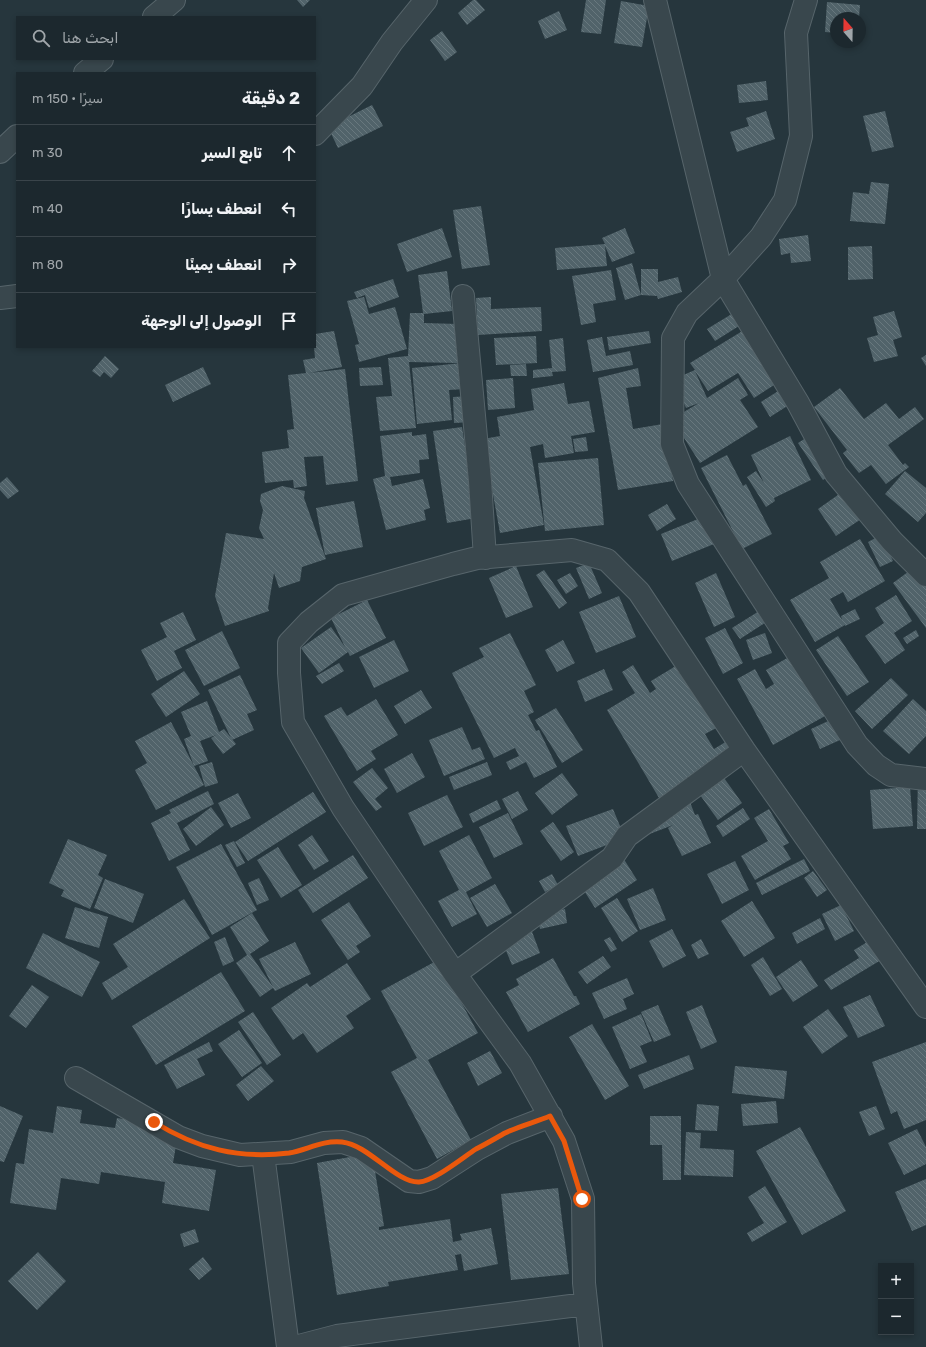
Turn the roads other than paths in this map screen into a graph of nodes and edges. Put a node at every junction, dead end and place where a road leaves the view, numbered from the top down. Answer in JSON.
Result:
{"nodes":[{"id":1,"x":174,"y":0,"type":"edge"},
{"id":2,"x":426,"y":0,"type":"edge"},
{"id":3,"x":806,"y":0,"type":"edge"},
{"id":4,"x":660,"y":4,"type":"edge"},
{"id":5,"x":155,"y":16,"type":"edge"},
{"id":6,"x":101,"y":60,"type":"edge"},
{"id":7,"x":86,"y":72,"type":"edge"},
{"id":8,"x":316,"y":133,"type":"edge"},
{"id":9,"x":16,"y":137,"type":"edge"},
{"id":10,"x":0,"y":152,"type":"edge"},
{"id":11,"x":723,"y":279,"type":"junction"},
{"id":12,"x":16,"y":296,"type":"edge"},
{"id":13,"x":462,"y":296,"type":"dead end"},
{"id":14,"x":0,"y":298,"type":"edge"},
{"id":15,"x":485,"y":558,"type":"junction"},
{"id":16,"x":926,"y":575,"type":"edge"},
{"id":17,"x":744,"y":750,"type":"junction"},
{"id":18,"x":926,"y":779,"type":"edge"},
{"id":19,"x":455,"y":974,"type":"junction"},
{"id":20,"x":926,"y":1007,"type":"edge"},
{"id":21,"x":76,"y":1078,"type":"dead end"},
{"id":22,"x":550,"y":1116,"type":"junction"},
{"id":23,"x":263,"y":1154,"type":"junction"},
{"id":24,"x":586,"y":1304,"type":"junction"},
{"id":25,"x":288,"y":1347,"type":"edge"},
{"id":26,"x":295,"y":1347,"type":"edge"},
{"id":27,"x":591,"y":1347,"type":"edge"}],
"edges":[{"from":1,"to":5,"type":"street"},
{"from":2,"to":8,"type":"street"},
{"from":3,"to":11,"type":"street"},
{"from":4,"to":11,"type":"street"},
{"from":6,"to":7,"type":"street"},
{"from":9,"to":10,"type":"street"},
{"from":11,"to":16,"type":"street"},
{"from":11,"to":18,"type":"street"},
{"from":12,"to":14,"type":"street"},
{"from":13,"to":15,"type":"street"},
{"from":15,"to":17,"type":"street"},
{"from":15,"to":19,"type":"street"},
{"from":17,"to":19,"type":"street"},
{"from":17,"to":20,"type":"street"},
{"from":19,"to":22,"type":"street"},
{"from":21,"to":23,"type":"street"},
{"from":22,"to":23,"type":"street"},
{"from":22,"to":24,"type":"street"},
{"from":23,"to":25,"type":"street"},
{"from":24,"to":26,"type":"street"},
{"from":24,"to":27,"type":"street"}]}
